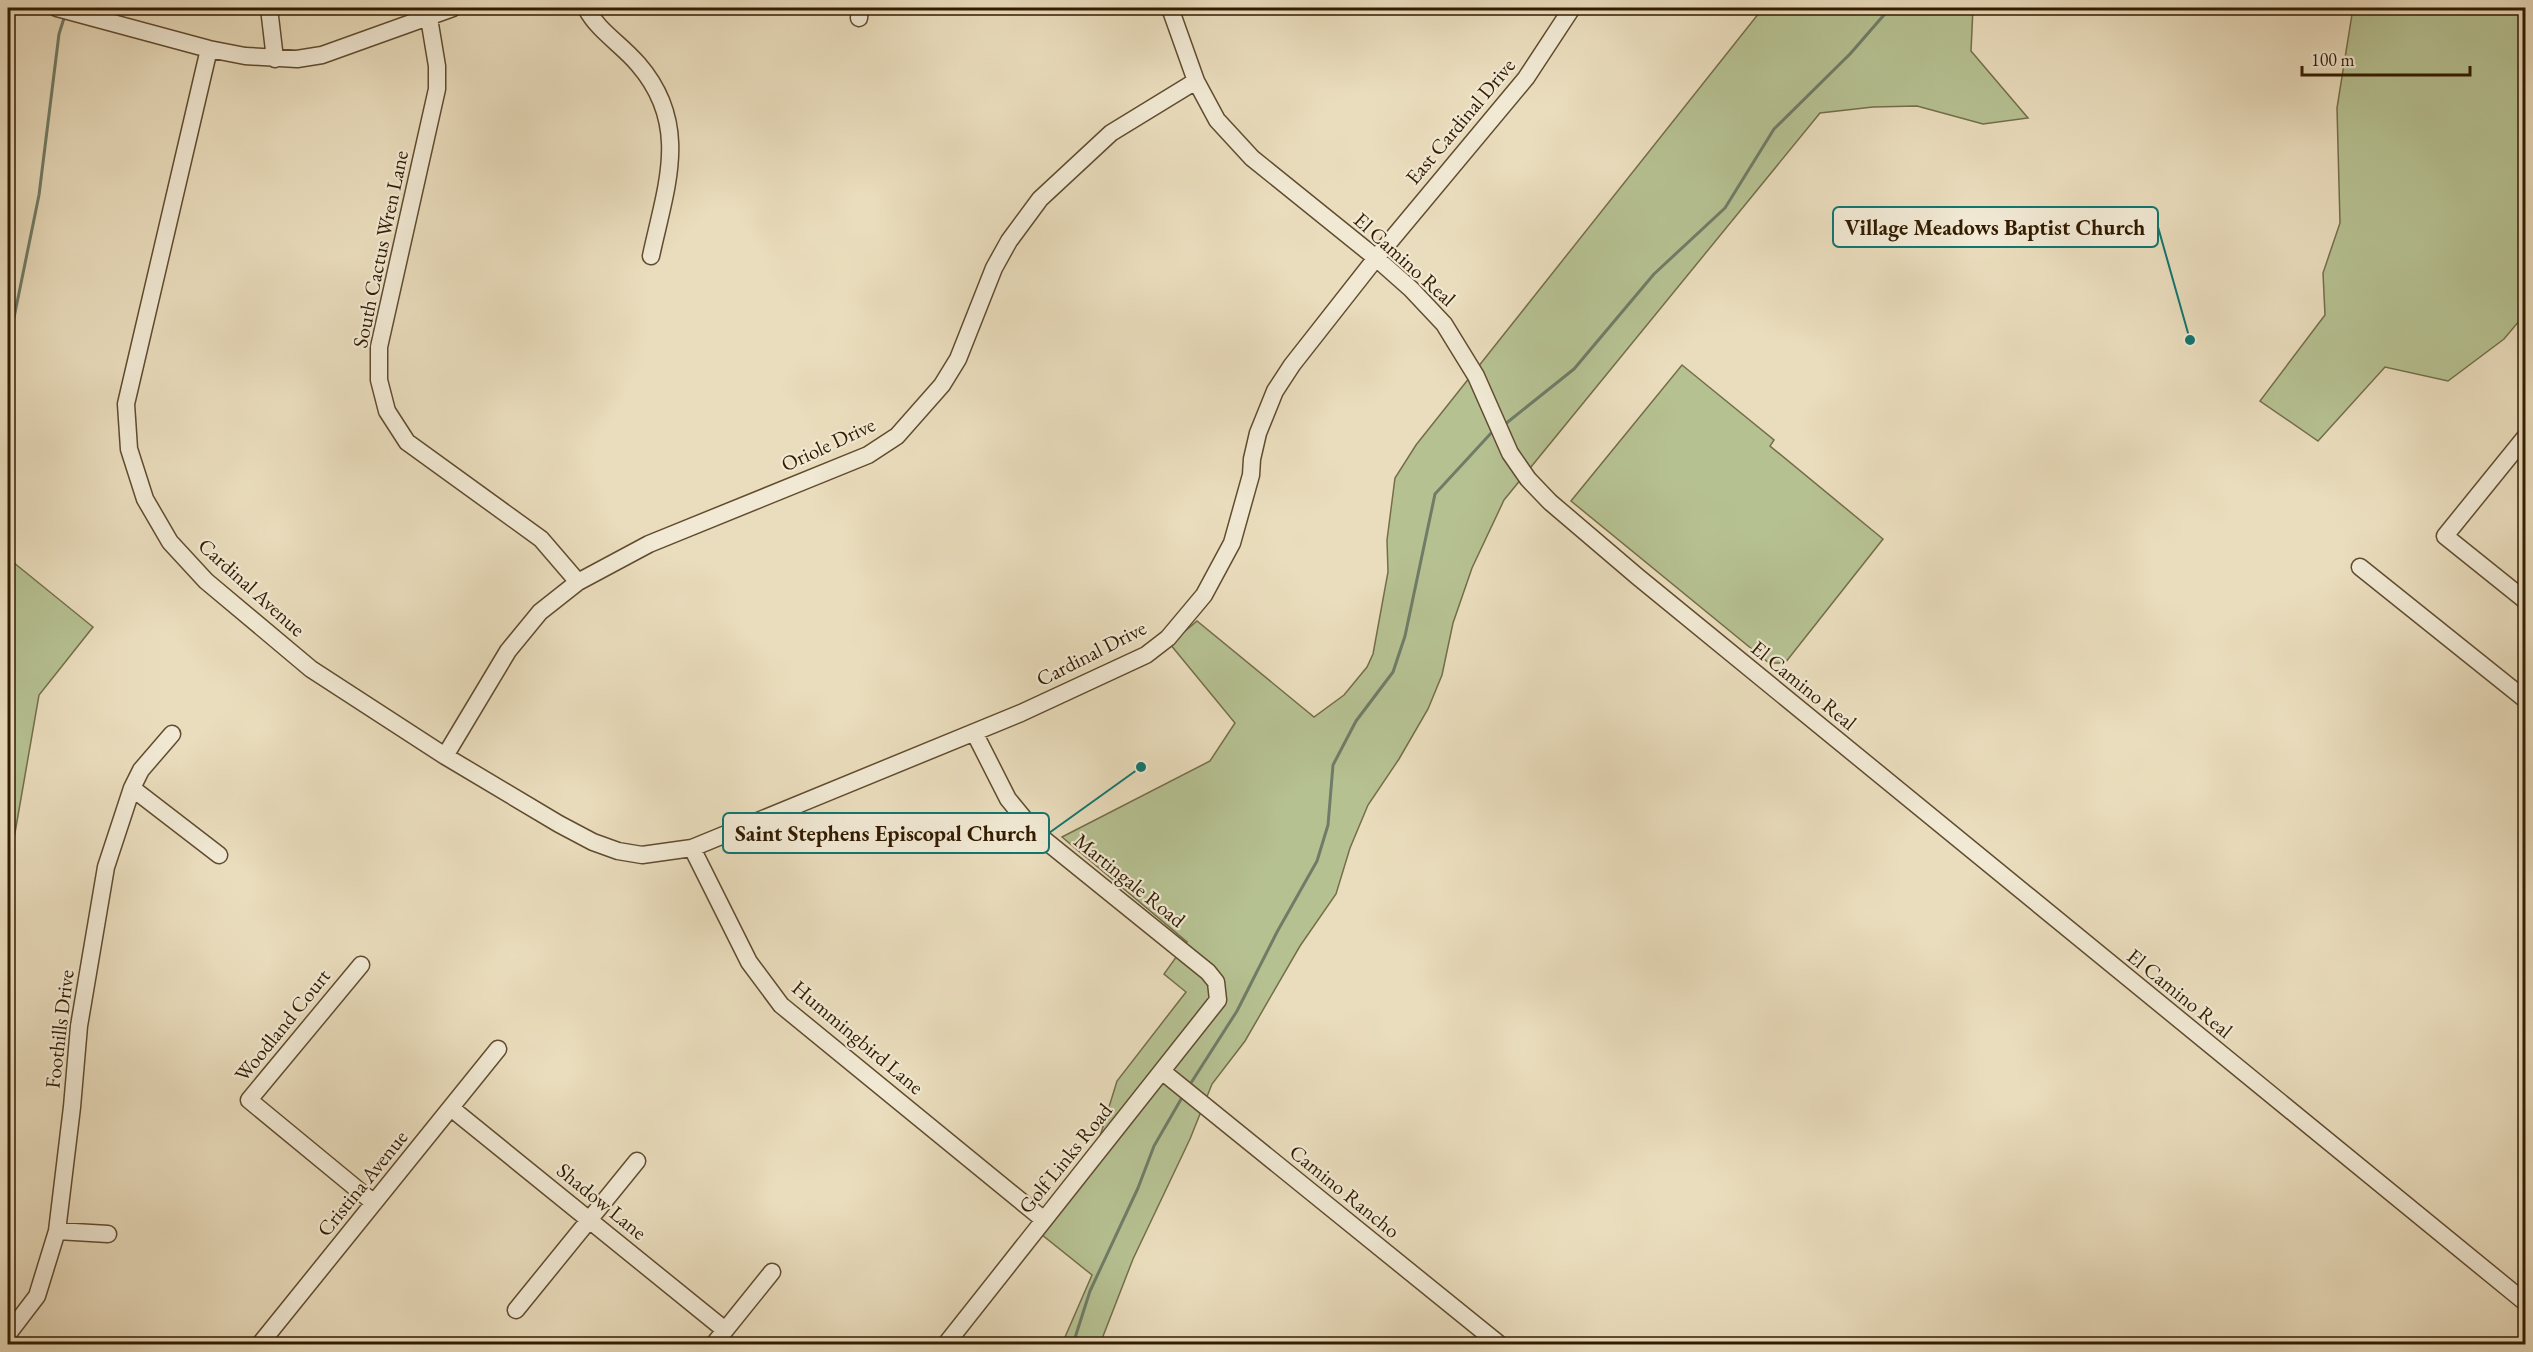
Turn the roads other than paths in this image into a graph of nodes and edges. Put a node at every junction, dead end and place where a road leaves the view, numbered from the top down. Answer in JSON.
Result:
{"nodes":[{"id":1,"x":57,"y":8,"type":"edge"},
{"id":2,"x":269,"y":8,"type":"edge"},
{"id":3,"x":453,"y":8,"type":"edge"},
{"id":4,"x":586,"y":8,"type":"edge"},
{"id":5,"x":1170,"y":8,"type":"edge"},
{"id":6,"x":1572,"y":8,"type":"edge"},
{"id":7,"x":429,"y":18,"type":"junction"},
{"id":8,"x":209,"y":49,"type":"junction"},
{"id":9,"x":275,"y":59,"type":"junction"},
{"id":10,"x":1196,"y":81,"type":"junction"},
{"id":11,"x":651,"y":256,"type":"dead end"},
{"id":12,"x":1376,"y":258,"type":"junction"},
{"id":13,"x":2526,"y":436,"type":"edge"},
{"id":14,"x":2360,"y":567,"type":"dead end"},
{"id":15,"x":578,"y":582,"type":"junction"},
{"id":16,"x":2526,"y":601,"type":"edge"},
{"id":17,"x":2526,"y":700,"type":"edge"},
{"id":18,"x":172,"y":734,"type":"dead end"},
{"id":19,"x":975,"y":734,"type":"junction"},
{"id":20,"x":445,"y":756,"type":"junction"},
{"id":21,"x":132,"y":788,"type":"junction"},
{"id":22,"x":692,"y":848,"type":"junction"},
{"id":23,"x":219,"y":855,"type":"dead end"},
{"id":24,"x":361,"y":965,"type":"dead end"},
{"id":25,"x":1218,"y":1000,"type":"joint"},
{"id":26,"x":498,"y":1049,"type":"dead end"},
{"id":27,"x":1163,"y":1072,"type":"junction"},
{"id":28,"x":451,"y":1108,"type":"junction"},
{"id":29,"x":637,"y":1161,"type":"dead end"},
{"id":30,"x":374,"y":1203,"type":"junction"},
{"id":31,"x":589,"y":1220,"type":"junction"},
{"id":32,"x":1044,"y":1220,"type":"junction"},
{"id":33,"x":57,"y":1231,"type":"junction"},
{"id":34,"x":108,"y":1234,"type":"dead end"},
{"id":35,"x":772,"y":1272,"type":"dead end"},
{"id":36,"x":2526,"y":1303,"type":"edge"},
{"id":37,"x":516,"y":1310,"type":"dead end"},
{"id":38,"x":725,"y":1330,"type":"junction"},
{"id":39,"x":8,"y":1334,"type":"edge"},
{"id":40,"x":260,"y":1344,"type":"edge"},
{"id":41,"x":714,"y":1344,"type":"edge"},
{"id":42,"x":946,"y":1344,"type":"edge"},
{"id":43,"x":1499,"y":1344,"type":"edge"}],
"edges":[{"from":1,"to":8,"type":"street"},
{"from":2,"to":9,"type":"street"},
{"from":3,"to":7,"type":"street"},
{"from":4,"to":11,"type":"street"},
{"from":5,"to":10,"type":"street","name":"El Camino Real"},
{"from":6,"to":12,"type":"street","name":"East Cardinal Drive"},
{"from":7,"to":9,"type":"street"},
{"from":7,"to":15,"type":"street","name":"South Cactus Wren Lane"},
{"from":8,"to":9,"type":"street"},
{"from":8,"to":20,"type":"street","name":"Cardinal Avenue"},
{"from":10,"to":12,"type":"street","name":"El Camino Real"},
{"from":10,"to":15,"type":"street","name":"Oriole Drive"},
{"from":12,"to":19,"type":"street","name":"Cardinal Drive"},
{"from":12,"to":36,"type":"street","name":"El Camino Real"},
{"from":13,"to":16,"type":"street"},
{"from":14,"to":17,"type":"street"},
{"from":15,"to":20,"type":"street","name":"Oriole Drive"},
{"from":18,"to":21,"type":"street","name":"Foothills Drive"},
{"from":19,"to":22,"type":"street","name":"Cardinal Drive"},
{"from":19,"to":25,"type":"street","name":"Martingale Road"},
{"from":20,"to":22,"type":"street","name":"Cardinal Avenue"},
{"from":21,"to":23,"type":"street"},
{"from":21,"to":33,"type":"street","name":"Foothills Drive"},
{"from":22,"to":32,"type":"street","name":"Hummingbird Lane"},
{"from":24,"to":30,"type":"street","name":"Woodland Court"},
{"from":25,"to":27,"type":"street","name":"Golf Links Road"},
{"from":26,"to":28,"type":"street","name":"Cristina Avenue"},
{"from":27,"to":32,"type":"street","name":"Golf Links Road"},
{"from":27,"to":43,"type":"street","name":"Camino Rancho"},
{"from":28,"to":30,"type":"street","name":"Cristina Avenue"},
{"from":28,"to":31,"type":"street","name":"Shadow Lane"},
{"from":29,"to":31,"type":"street"},
{"from":30,"to":40,"type":"street","name":"Cristina Avenue"},
{"from":31,"to":37,"type":"street"},
{"from":31,"to":38,"type":"street","name":"Shadow Lane"},
{"from":32,"to":42,"type":"street","name":"Golf Links Road"},
{"from":33,"to":34,"type":"street"},
{"from":33,"to":39,"type":"street","name":"Foothills Drive"},
{"from":35,"to":38,"type":"street"},
{"from":38,"to":41,"type":"street"}]}
